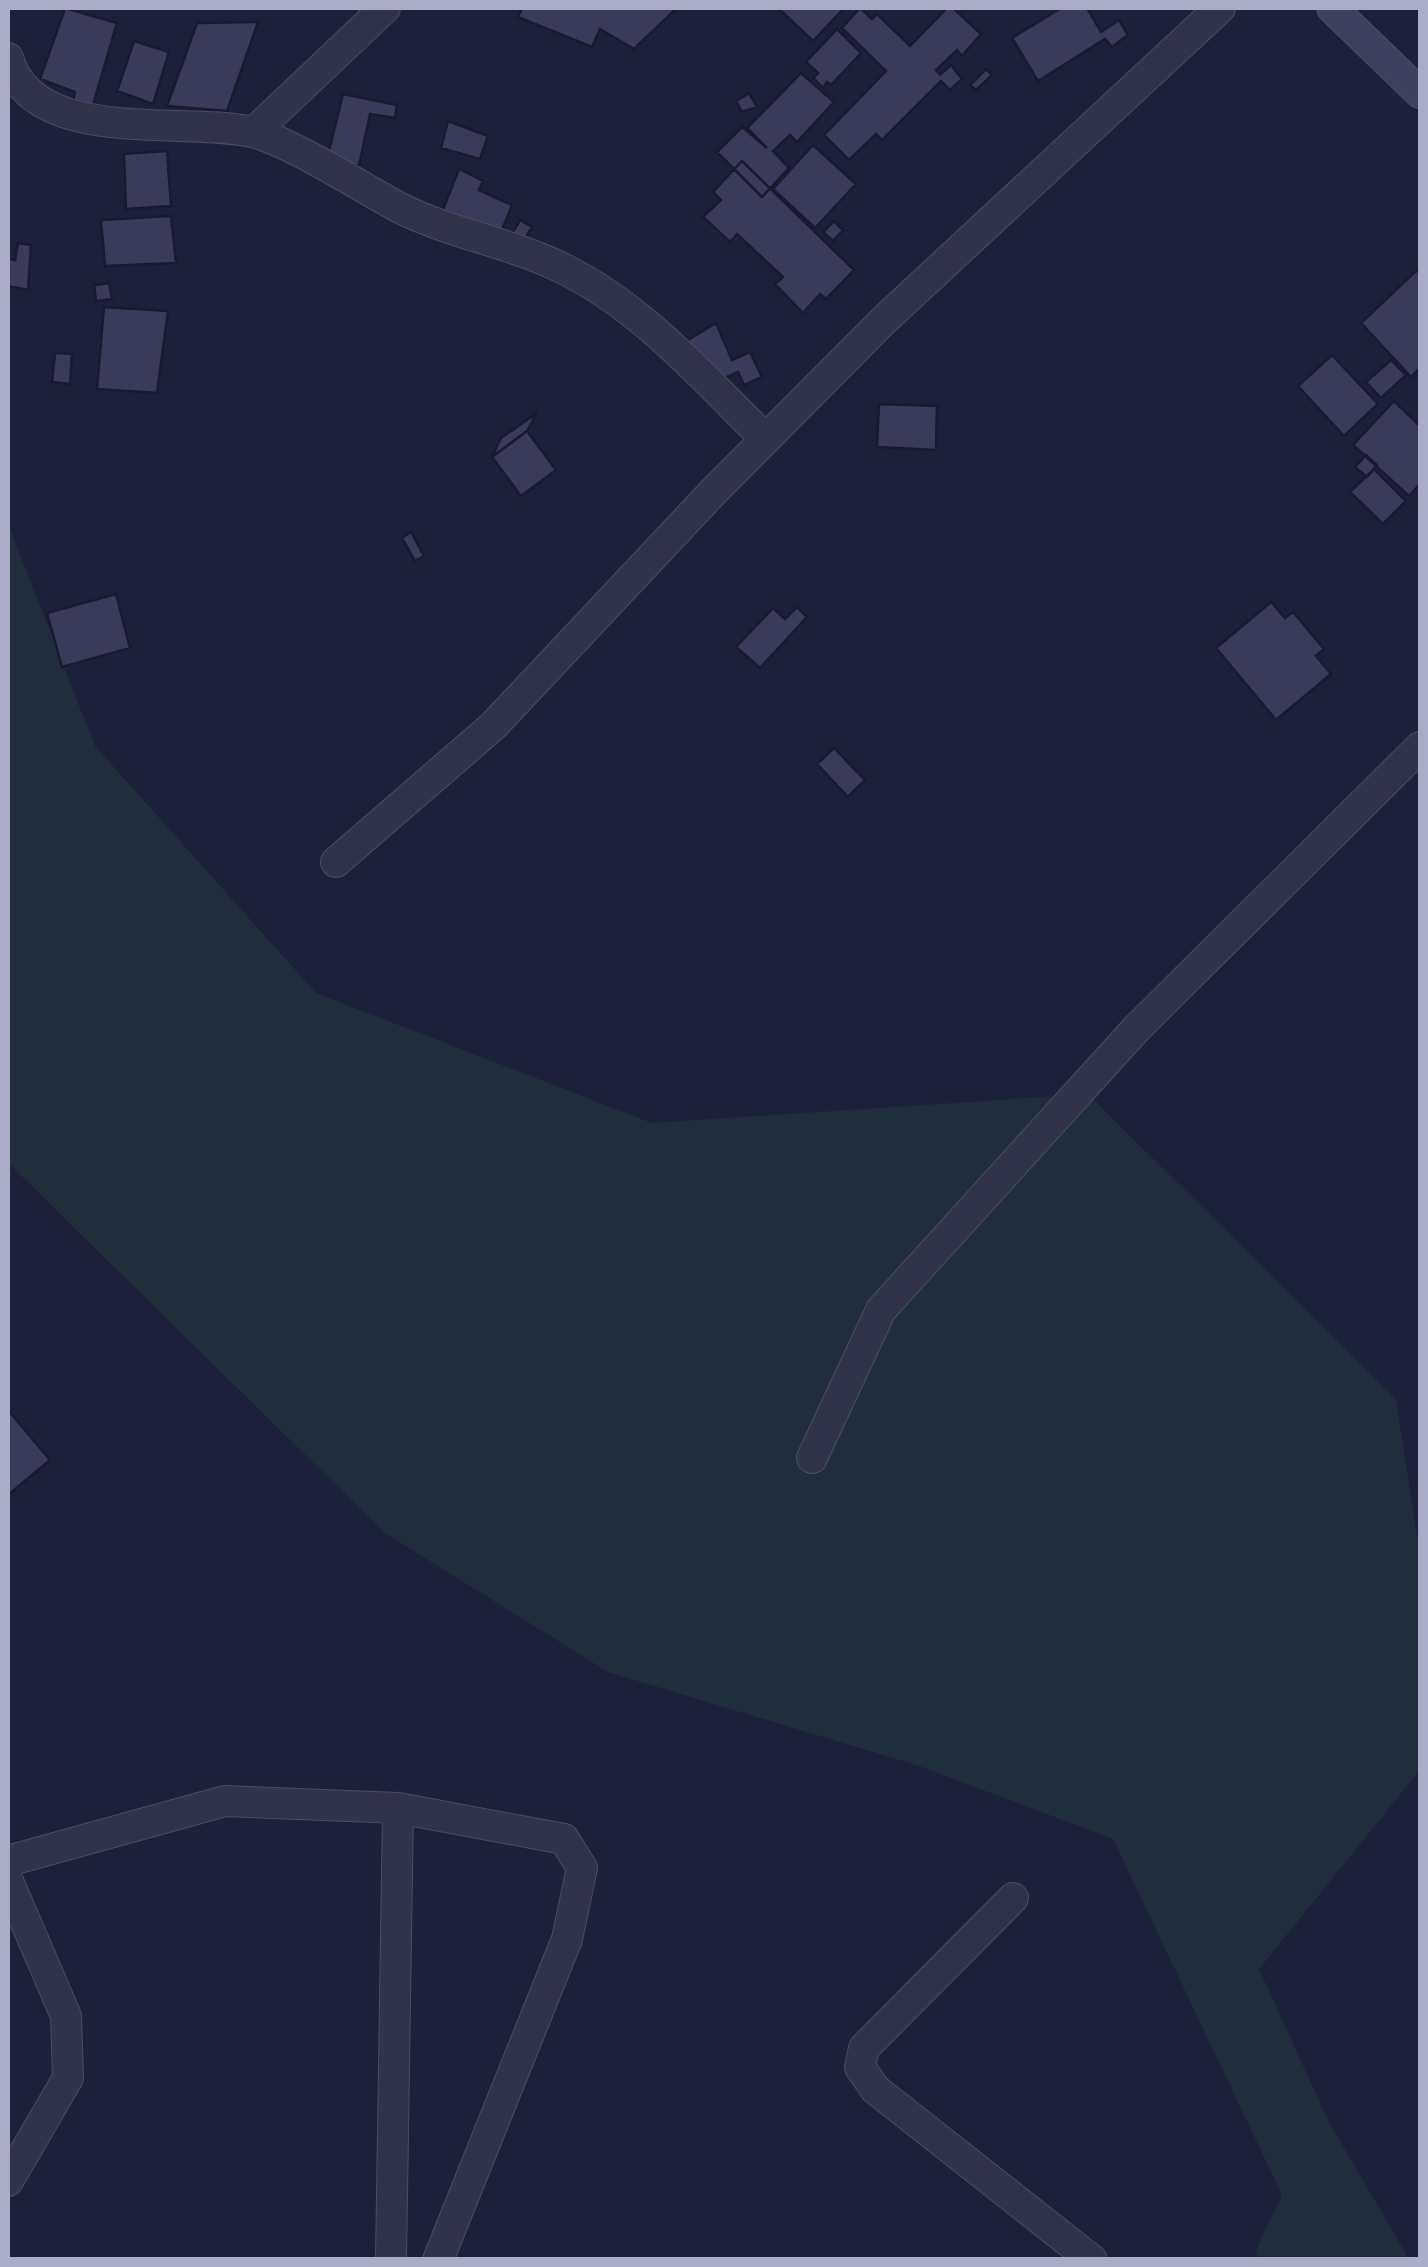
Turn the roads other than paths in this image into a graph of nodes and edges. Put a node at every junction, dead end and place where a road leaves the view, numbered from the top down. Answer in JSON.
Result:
{"nodes":[{"id":1,"x":385,"y":8,"type":"edge"},
{"id":2,"x":1220,"y":8,"type":"edge"},
{"id":3,"x":1332,"y":8,"type":"edge"},
{"id":4,"x":8,"y":58,"type":"edge"},
{"id":5,"x":1420,"y":93,"type":"edge"},
{"id":6,"x":254,"y":132,"type":"junction"},
{"id":7,"x":766,"y":439,"type":"junction"},
{"id":8,"x":1420,"y":747,"type":"edge"},
{"id":9,"x":336,"y":862,"type":"dead end"},
{"id":10,"x":812,"y":1458,"type":"dead end"},
{"id":11,"x":398,"y":1808,"type":"junction"},
{"id":12,"x":8,"y":1861,"type":"edge"},
{"id":13,"x":8,"y":1881,"type":"edge"},
{"id":14,"x":1012,"y":1898,"type":"dead end"},
{"id":15,"x":8,"y":2181,"type":"edge"},
{"id":16,"x":441,"y":2258,"type":"edge"},
{"id":17,"x":390,"y":2260,"type":"edge"},
{"id":18,"x":1092,"y":2260,"type":"edge"}],
"edges":[{"from":1,"to":6,"type":"street"},
{"from":2,"to":7,"type":"street"},
{"from":3,"to":5,"type":"main road"},
{"from":4,"to":6,"type":"street"},
{"from":6,"to":7,"type":"street"},
{"from":7,"to":9,"type":"street"},
{"from":8,"to":10,"type":"street"},
{"from":11,"to":12,"type":"street"},
{"from":11,"to":16,"type":"street"},
{"from":11,"to":17,"type":"street"},
{"from":13,"to":15,"type":"street"},
{"from":14,"to":18,"type":"street"}]}
